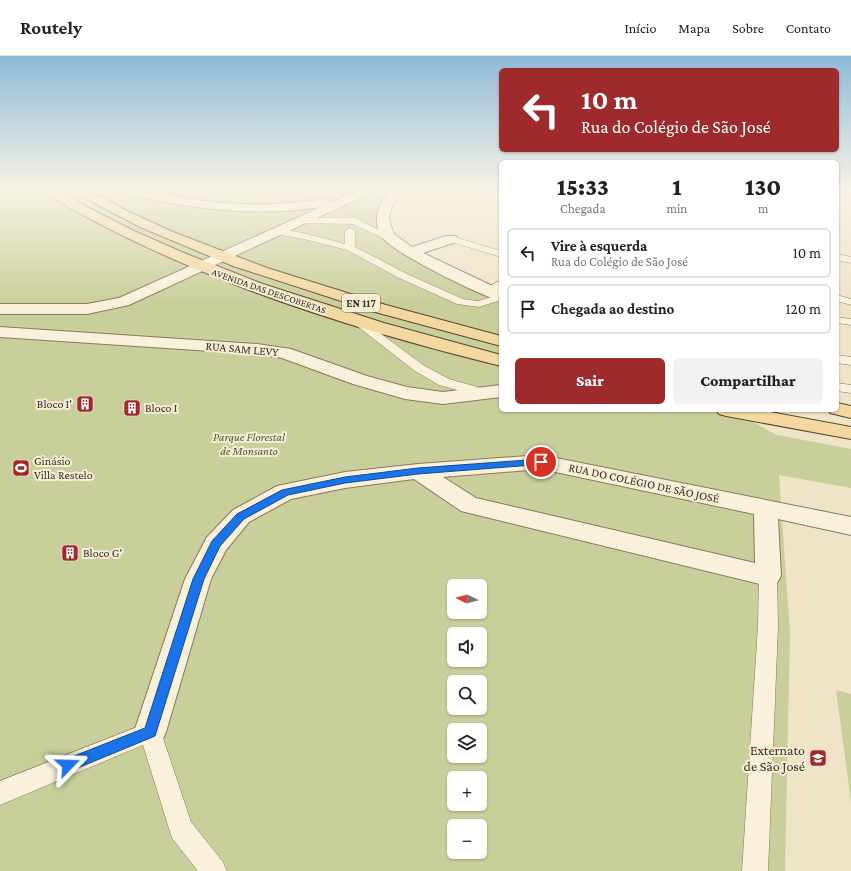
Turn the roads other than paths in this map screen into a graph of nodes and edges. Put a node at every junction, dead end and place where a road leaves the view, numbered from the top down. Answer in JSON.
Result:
{"nodes":[{"id":1,"x":117,"y":227,"type":"edge"},
{"id":2,"x":152,"y":227,"type":"edge"},
{"id":3,"x":289,"y":227,"type":"edge"},
{"id":4,"x":367,"y":227,"type":"edge"},
{"id":5,"x":384,"y":227,"type":"edge"},
{"id":6,"x":350,"y":230,"type":"dead end"},
{"id":7,"x":279,"y":232,"type":"junction"},
{"id":8,"x":388,"y":237,"type":"junction"},
{"id":9,"x":451,"y":239,"type":"joint"},
{"id":10,"x":350,"y":248,"type":"junction"},
{"id":11,"x":411,"y":252,"type":"junction"},
{"id":12,"x":499,"y":253,"type":"edge"},
{"id":13,"x":224,"y":257,"type":"junction"},
{"id":14,"x":839,"y":257,"type":"edge"},
{"id":15,"x":851,"y":260,"type":"edge"},
{"id":16,"x":203,"y":267,"type":"junction"},
{"id":17,"x":839,"y":290,"type":"edge"},
{"id":18,"x":498,"y":292,"type":"edge"},
{"id":19,"x":851,"y":293,"type":"edge"},
{"id":20,"x":839,"y":299,"type":"edge"},
{"id":21,"x":851,"y":302,"type":"edge"},
{"id":22,"x":0,"y":309,"type":"edge"},
{"id":23,"x":356,"y":320,"type":"junction"},
{"id":24,"x":839,"y":320,"type":"edge"},
{"id":25,"x":851,"y":322,"type":"edge"},
{"id":26,"x":0,"y":332,"type":"edge"},
{"id":27,"x":499,"y":340,"type":"edge"},
{"id":28,"x":839,"y":359,"type":"edge"},
{"id":29,"x":499,"y":360,"type":"edge"},
{"id":30,"x":851,"y":361,"type":"edge"},
{"id":31,"x":839,"y":387,"type":"edge"},
{"id":32,"x":851,"y":389,"type":"edge"},
{"id":33,"x":494,"y":392,"type":"edge"},
{"id":34,"x":839,"y":409,"type":"edge"},
{"id":35,"x":737,"y":412,"type":"edge"},
{"id":36,"x":851,"y":412,"type":"edge"},
{"id":37,"x":851,"y":433,"type":"edge"},
{"id":38,"x":418,"y":471,"type":"junction"},
{"id":39,"x":766,"y":508,"type":"junction"},
{"id":40,"x":851,"y":526,"type":"edge"},
{"id":41,"x":768,"y":576,"type":"junction"},
{"id":42,"x":150,"y":732,"type":"junction"},
{"id":43,"x":0,"y":793,"type":"edge"},
{"id":44,"x":214,"y":871,"type":"edge"},
{"id":45,"x":755,"y":871,"type":"edge"}],
"edges":[{"from":1,"to":16,"type":"main road","name":"AVENIDA DAS DESCOBERTAS"},
{"from":2,"to":13,"type":"main road","name":"AVENIDA DAS DESCOBERTAS","number":"EN 117"},
{"from":3,"to":7,"type":"street"},
{"from":4,"to":8,"type":"lane"},
{"from":5,"to":8,"type":"street"},
{"from":6,"to":10,"type":"lane"},
{"from":7,"to":10,"type":"lane"},
{"from":7,"to":13,"type":"street"},
{"from":8,"to":11,"type":"street"},
{"from":9,"to":11,"type":"street"},
{"from":9,"to":12,"type":"lane"},
{"from":10,"to":18,"type":"lane"},
{"from":11,"to":18,"type":"street"},
{"from":13,"to":16,"type":"street"},
{"from":13,"to":27,"type":"main road","name":"AVENIDA DAS DESCOBERTAS","number":"EN 117"},
{"from":14,"to":15,"type":"lane"},
{"from":16,"to":22,"type":"street"},
{"from":16,"to":23,"type":"main road","name":"AVENIDA DAS DESCOBERTAS"},
{"from":17,"to":19,"type":"lane"},
{"from":20,"to":21,"type":"lane"},
{"from":23,"to":29,"type":"main road","name":"AVENIDA DAS DESCOBERTAS"},
{"from":23,"to":33,"type":"lane"},
{"from":24,"to":25,"type":"lane"},
{"from":26,"to":33,"type":"street","name":"RUA SAM LEVY"},
{"from":28,"to":30,"type":"lane"},
{"from":31,"to":32,"type":"lane"},
{"from":34,"to":36,"type":"main road"},
{"from":35,"to":37,"type":"main road"},
{"from":38,"to":39,"type":"street","name":"RUA DO COLÉGIO DE SÃO JOSÉ"},
{"from":38,"to":41,"type":"street"},
{"from":38,"to":42,"type":"street","name":"RUA DO COLÉGIO DE SÃO JOSÉ"},
{"from":39,"to":40,"type":"street","name":"RUA DO COLÉGIO DE SÃO JOSÉ"},
{"from":39,"to":41,"type":"street"},
{"from":41,"to":45,"type":"lane"},
{"from":42,"to":43,"type":"lane"},
{"from":42,"to":44,"type":"lane"}]}
